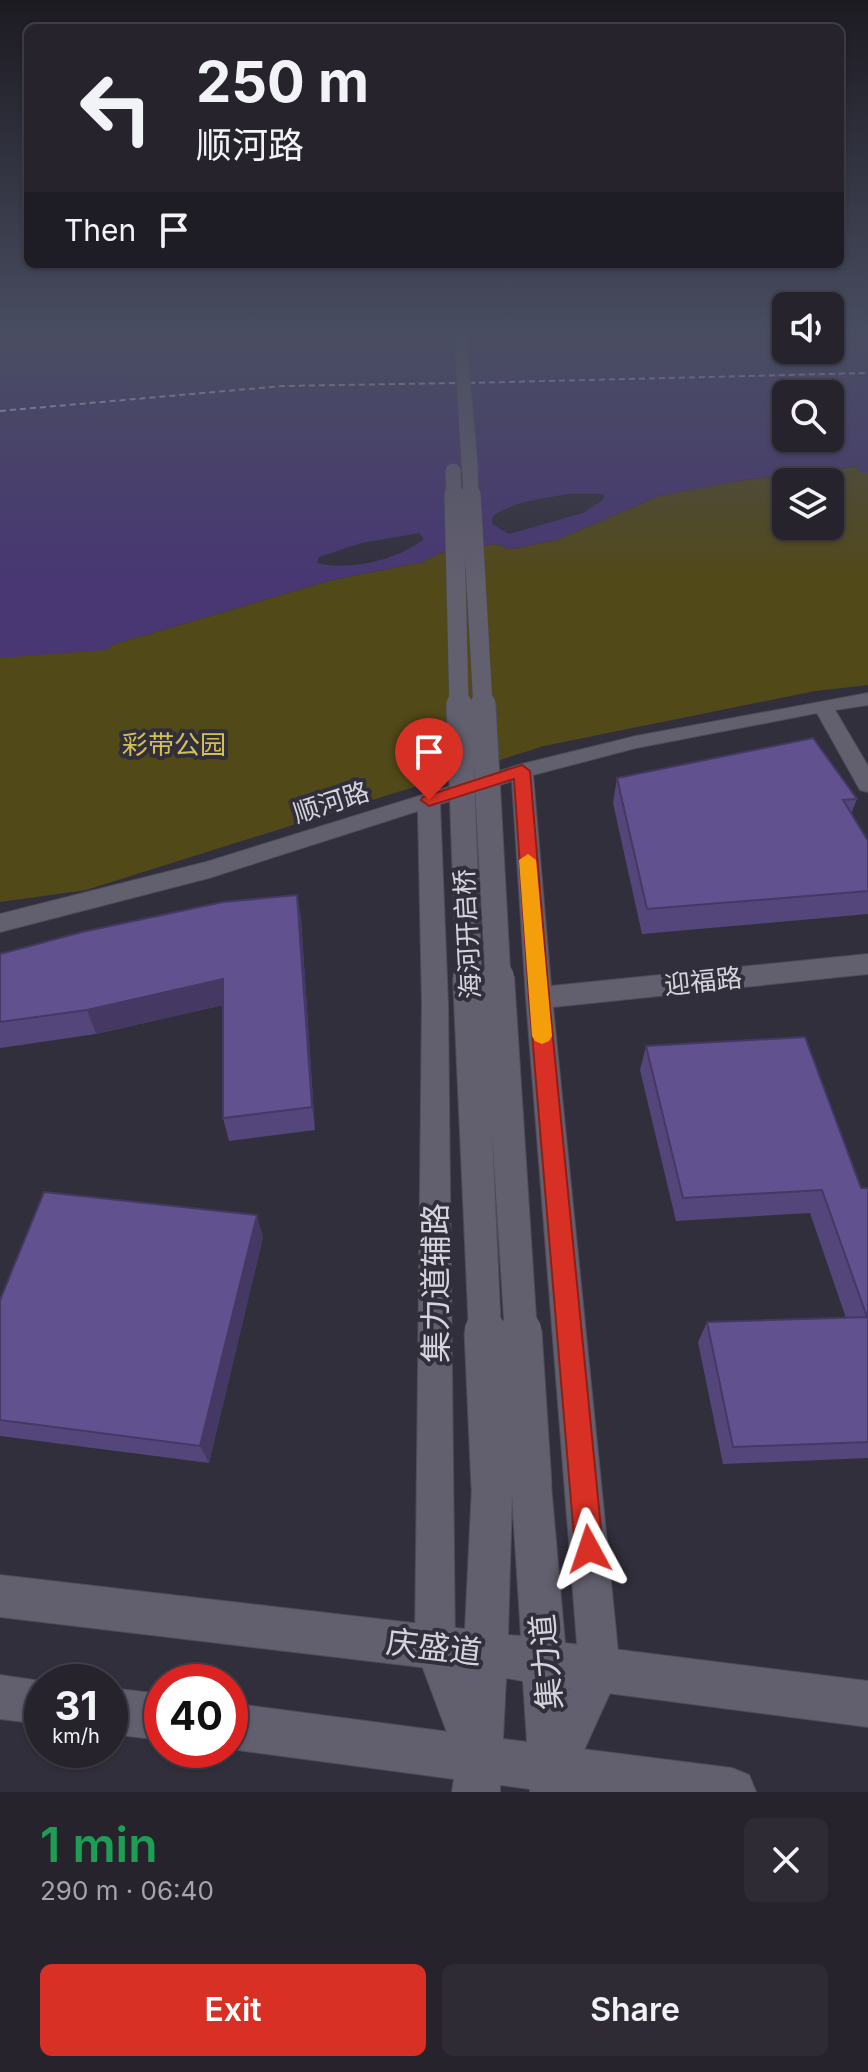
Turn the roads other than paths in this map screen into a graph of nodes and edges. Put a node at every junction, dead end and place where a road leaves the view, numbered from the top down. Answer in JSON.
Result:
{"nodes":[{"id":1,"x":451,"y":417,"type":"edge"},
{"id":2,"x":465,"y":417,"type":"edge"},
{"id":3,"x":868,"y":699,"type":"edge"},
{"id":4,"x":823,"y":706,"type":"junction"},
{"id":5,"x":522,"y":777,"type":"junction"},
{"id":6,"x":868,"y":785,"type":"edge"},
{"id":7,"x":430,"y":807,"type":"junction"},
{"id":8,"x":0,"y":923,"type":"edge"},
{"id":9,"x":0,"y":936,"type":"edge"},
{"id":10,"x":868,"y":964,"type":"edge"},
{"id":11,"x":539,"y":998,"type":"junction"},
{"id":12,"x":511,"y":1486,"type":"junction"},
{"id":13,"x":0,"y":1596,"type":"edge"},
{"id":14,"x":435,"y":1647,"type":"junction"},
{"id":15,"x":486,"y":1653,"type":"junction"},
{"id":16,"x":546,"y":1664,"type":"junction"},
{"id":17,"x":600,"y":1671,"type":"junction"},
{"id":18,"x":0,"y":1697,"type":"edge"},
{"id":19,"x":24,"y":1700,"type":"edge"},
{"id":20,"x":868,"y":1704,"type":"edge"},
{"id":21,"x":248,"y":1730,"type":"edge"},
{"id":22,"x":476,"y":1775,"type":"edge"},
{"id":23,"x":554,"y":1779,"type":"edge"},
{"id":24,"x":732,"y":1792,"type":"edge"}],
"edges":[{"from":1,"to":12,"type":"main road","name":"海河开启桥","bridge":true},
{"from":2,"to":12,"type":"main road","name":"海河开启桥","bridge":true},
{"from":3,"to":4,"type":"street","name":"顺河路"},
{"from":4,"to":5,"type":"street","name":"顺河路"},
{"from":4,"to":6,"type":"street"},
{"from":5,"to":7,"type":"street","name":"顺河路"},
{"from":5,"to":11,"type":"street"},
{"from":7,"to":8,"type":"street","name":"顺河路"},
{"from":7,"to":9,"type":"street","name":"顺河路"},
{"from":7,"to":14,"type":"street","name":"集力道辅路"},
{"from":10,"to":11,"type":"street","name":"迎福路"},
{"from":11,"to":17,"type":"street"},
{"from":12,"to":15,"type":"main road","name":"集力道"},
{"from":12,"to":16,"type":"main road","name":"集力道"},
{"from":13,"to":14,"type":"main road","name":"庆盛道"},
{"from":14,"to":15,"type":"main road","name":"庆盛道"},
{"from":14,"to":22,"type":"street","name":"集力道辅路"},
{"from":15,"to":16,"type":"main road","name":"庆盛道"},
{"from":15,"to":22,"type":"main road","name":"集力道"},
{"from":16,"to":17,"type":"main road","name":"庆盛道"},
{"from":16,"to":23,"type":"main road","name":"集力道"},
{"from":17,"to":20,"type":"main road","name":"庆盛道"},
{"from":17,"to":23,"type":"street"},
{"from":18,"to":19,"type":"main road"},
{"from":21,"to":22,"type":"main road"},
{"from":22,"to":23,"type":"main road"},
{"from":23,"to":24,"type":"main road"}]}
